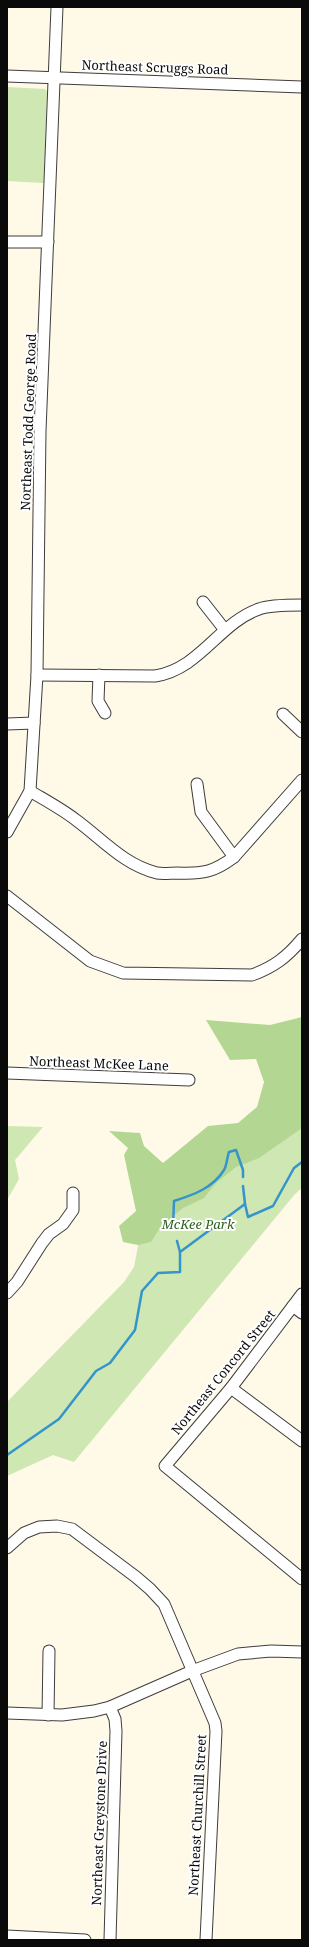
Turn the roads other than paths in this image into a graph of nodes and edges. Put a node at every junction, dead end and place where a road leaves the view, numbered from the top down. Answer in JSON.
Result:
{"nodes":[{"id":1,"x":57,"y":7,"type":"edge"},
{"id":2,"x":7,"y":76,"type":"edge"},
{"id":3,"x":54,"y":77,"type":"junction"},
{"id":4,"x":302,"y":87,"type":"edge"},
{"id":5,"x":7,"y":242,"type":"edge"},
{"id":6,"x":48,"y":242,"type":"junction"},
{"id":7,"x":203,"y":602,"type":"dead end"},
{"id":8,"x":302,"y":605,"type":"edge"},
{"id":9,"x":225,"y":630,"type":"junction"},
{"id":10,"x":37,"y":675,"type":"junction"},
{"id":11,"x":99,"y":676,"type":"junction"},
{"id":12,"x":105,"y":713,"type":"dead end"},
{"id":13,"x":283,"y":714,"type":"dead end"},
{"id":14,"x":34,"y":723,"type":"junction"},
{"id":15,"x":7,"y":724,"type":"edge"},
{"id":16,"x":302,"y":732,"type":"edge"},
{"id":17,"x":302,"y":780,"type":"edge"},
{"id":18,"x":197,"y":784,"type":"dead end"},
{"id":19,"x":30,"y":791,"type":"junction"},
{"id":20,"x":7,"y":832,"type":"edge"},
{"id":21,"x":234,"y":857,"type":"junction"},
{"id":22,"x":7,"y":896,"type":"edge"},
{"id":23,"x":302,"y":939,"type":"edge"},
{"id":24,"x":7,"y":1073,"type":"edge"},
{"id":25,"x":189,"y":1080,"type":"dead end"},
{"id":26,"x":73,"y":1193,"type":"dead end"},
{"id":27,"x":7,"y":1293,"type":"edge"},
{"id":28,"x":302,"y":1294,"type":"edge"},
{"id":29,"x":298,"y":1310,"type":"edge"},
{"id":30,"x":231,"y":1388,"type":"junction"},
{"id":31,"x":302,"y":1441,"type":"edge"},
{"id":32,"x":7,"y":1548,"type":"edge"},
{"id":33,"x":302,"y":1579,"type":"edge"},
{"id":34,"x":49,"y":1651,"type":"dead end"},
{"id":35,"x":302,"y":1652,"type":"edge"},
{"id":36,"x":192,"y":1671,"type":"junction"},
{"id":37,"x":110,"y":1707,"type":"junction"},
{"id":38,"x":7,"y":1713,"type":"edge"},
{"id":39,"x":48,"y":1715,"type":"junction"},
{"id":40,"x":7,"y":1936,"type":"edge"},
{"id":41,"x":85,"y":1940,"type":"edge"},
{"id":42,"x":110,"y":1940,"type":"edge"},
{"id":43,"x":206,"y":1940,"type":"edge"}],
"edges":[{"from":1,"to":3,"type":"street","name":"Northeast Todd George Road"},
{"from":2,"to":3,"type":"street","name":"Northeast Scruggs Road"},
{"from":3,"to":4,"type":"street","name":"Northeast Scruggs Road"},
{"from":3,"to":6,"type":"street","name":"Northeast Todd George Road"},
{"from":5,"to":6,"type":"street"},
{"from":6,"to":10,"type":"street","name":"Northeast Todd George Road"},
{"from":7,"to":9,"type":"street"},
{"from":8,"to":9,"type":"street"},
{"from":9,"to":11,"type":"street"},
{"from":10,"to":11,"type":"street"},
{"from":10,"to":14,"type":"street","name":"Northeast Todd George Road"},
{"from":11,"to":12,"type":"street"},
{"from":13,"to":16,"type":"street"},
{"from":14,"to":15,"type":"street"},
{"from":14,"to":19,"type":"street","name":"Northeast Todd George Road"},
{"from":17,"to":21,"type":"street"},
{"from":18,"to":21,"type":"street"},
{"from":19,"to":20,"type":"street","name":"Northeast Todd George Road"},
{"from":19,"to":21,"type":"street"},
{"from":22,"to":23,"type":"street"},
{"from":24,"to":25,"type":"street","name":"Northeast McKee Lane"},
{"from":26,"to":27,"type":"street"},
{"from":28,"to":29,"type":"street","name":"Northeast Concord Street"},
{"from":29,"to":30,"type":"street","name":"Northeast Concord Street"},
{"from":30,"to":31,"type":"street"},
{"from":30,"to":33,"type":"street","name":"Northeast Concord Street"},
{"from":32,"to":36,"type":"street","name":"Northeast Churchill Street"},
{"from":34,"to":39,"type":"street"},
{"from":35,"to":36,"type":"street"},
{"from":36,"to":37,"type":"street"},
{"from":36,"to":43,"type":"street","name":"Northeast Churchill Street"},
{"from":37,"to":39,"type":"street"},
{"from":37,"to":42,"type":"street","name":"Northeast Greystone Drive"},
{"from":38,"to":39,"type":"street"},
{"from":40,"to":41,"type":"street"}]}
